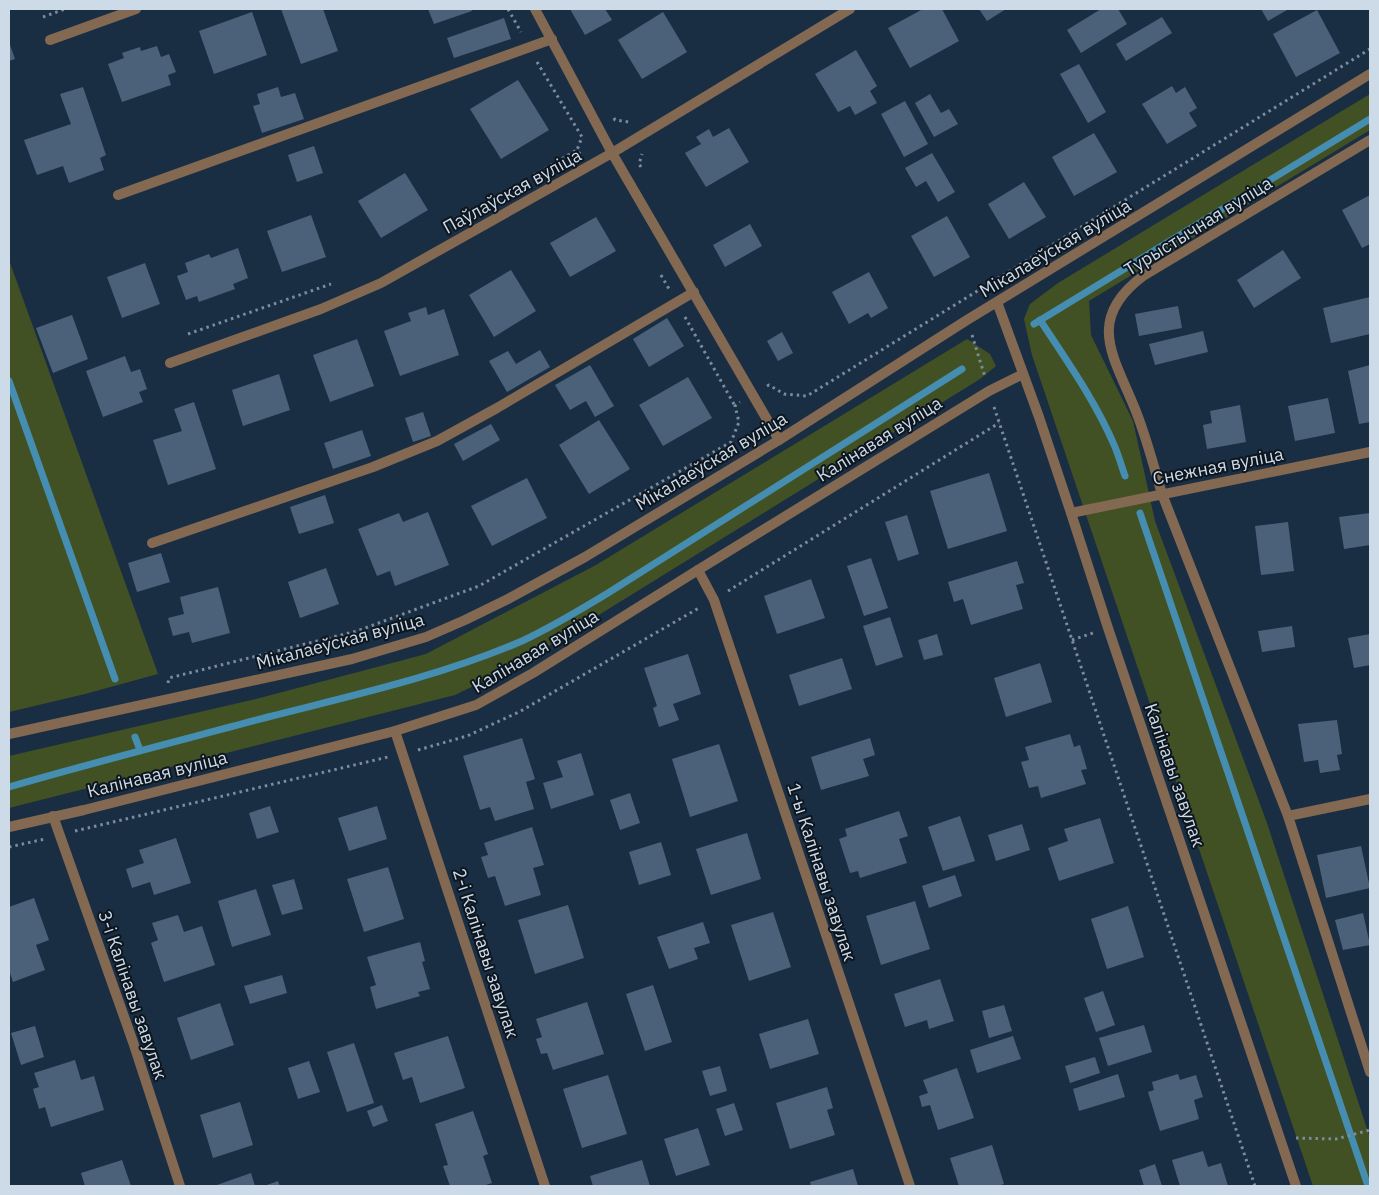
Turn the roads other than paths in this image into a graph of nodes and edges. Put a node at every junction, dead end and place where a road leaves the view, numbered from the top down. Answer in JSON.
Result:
{"nodes":[{"id":1,"x":136,"y":9,"type":"edge"},
{"id":2,"x":535,"y":9,"type":"edge"},
{"id":3,"x":850,"y":9,"type":"edge"},
{"id":4,"x":552,"y":39,"type":"junction"},
{"id":5,"x":50,"y":40,"type":"dead end"},
{"id":6,"x":1370,"y":74,"type":"edge"},
{"id":7,"x":1370,"y":140,"type":"edge"},
{"id":8,"x":612,"y":153,"type":"junction"},
{"id":9,"x":118,"y":195,"type":"dead end"},
{"id":10,"x":694,"y":292,"type":"junction"},
{"id":11,"x":997,"y":302,"type":"junction"},
{"id":12,"x":170,"y":363,"type":"dead end"},
{"id":13,"x":1023,"y":374,"type":"junction"},
{"id":14,"x":779,"y":440,"type":"junction"},
{"id":15,"x":1370,"y":452,"type":"edge"},
{"id":16,"x":1162,"y":494,"type":"junction"},
{"id":17,"x":1072,"y":513,"type":"junction"},
{"id":18,"x":152,"y":544,"type":"dead end"},
{"id":19,"x":698,"y":570,"type":"junction"},
{"id":20,"x":395,"y":730,"type":"junction"},
{"id":21,"x":9,"y":734,"type":"edge"},
{"id":22,"x":1370,"y":799,"type":"edge"},
{"id":23,"x":53,"y":816,"type":"junction"},
{"id":24,"x":1288,"y":816,"type":"junction"},
{"id":25,"x":9,"y":827,"type":"edge"},
{"id":26,"x":1370,"y":1072,"type":"edge"},
{"id":27,"x":180,"y":1186,"type":"edge"},
{"id":28,"x":545,"y":1186,"type":"edge"},
{"id":29,"x":910,"y":1186,"type":"edge"},
{"id":30,"x":1296,"y":1186,"type":"edge"}],
"edges":[{"from":1,"to":5,"type":"street"},
{"from":2,"to":4,"type":"street"},
{"from":3,"to":8,"type":"street","name":"Паўлаўская вуліца"},
{"from":4,"to":8,"type":"street"},
{"from":4,"to":9,"type":"street"},
{"from":6,"to":11,"type":"street","name":"Мікалаеўская вуліца"},
{"from":7,"to":16,"type":"street","name":"Турыстычная вуліца"},
{"from":8,"to":10,"type":"street"},
{"from":8,"to":12,"type":"street","name":"Паўлаўская вуліца"},
{"from":10,"to":14,"type":"street"},
{"from":10,"to":18,"type":"street"},
{"from":11,"to":13,"type":"street","name":"Калінавы завулак"},
{"from":11,"to":14,"type":"street","name":"Мікалаеўская вуліца"},
{"from":13,"to":17,"type":"street","name":"Калінавы завулак"},
{"from":13,"to":19,"type":"street","name":"Калінавая вуліца"},
{"from":14,"to":21,"type":"street","name":"Мікалаеўская вуліца"},
{"from":15,"to":16,"type":"street","name":"Снежная вуліца"},
{"from":16,"to":17,"type":"street","name":"Снежная вуліца"},
{"from":16,"to":24,"type":"street","name":"Турыстычная вуліца"},
{"from":17,"to":30,"type":"street","name":"Калінавы завулак"},
{"from":19,"to":20,"type":"street","name":"Калінавая вуліца"},
{"from":19,"to":29,"type":"street","name":"1-ы Калінавы завулак"},
{"from":20,"to":23,"type":"street","name":"Калінавая вуліца"},
{"from":20,"to":28,"type":"street","name":"2-і Калінавы завулак"},
{"from":22,"to":24,"type":"street"},
{"from":23,"to":25,"type":"street","name":"Калінавая вуліца"},
{"from":23,"to":27,"type":"street","name":"3-і Калінавы завулак"},
{"from":24,"to":26,"type":"street","name":"Турыстычная вуліца"}]}
